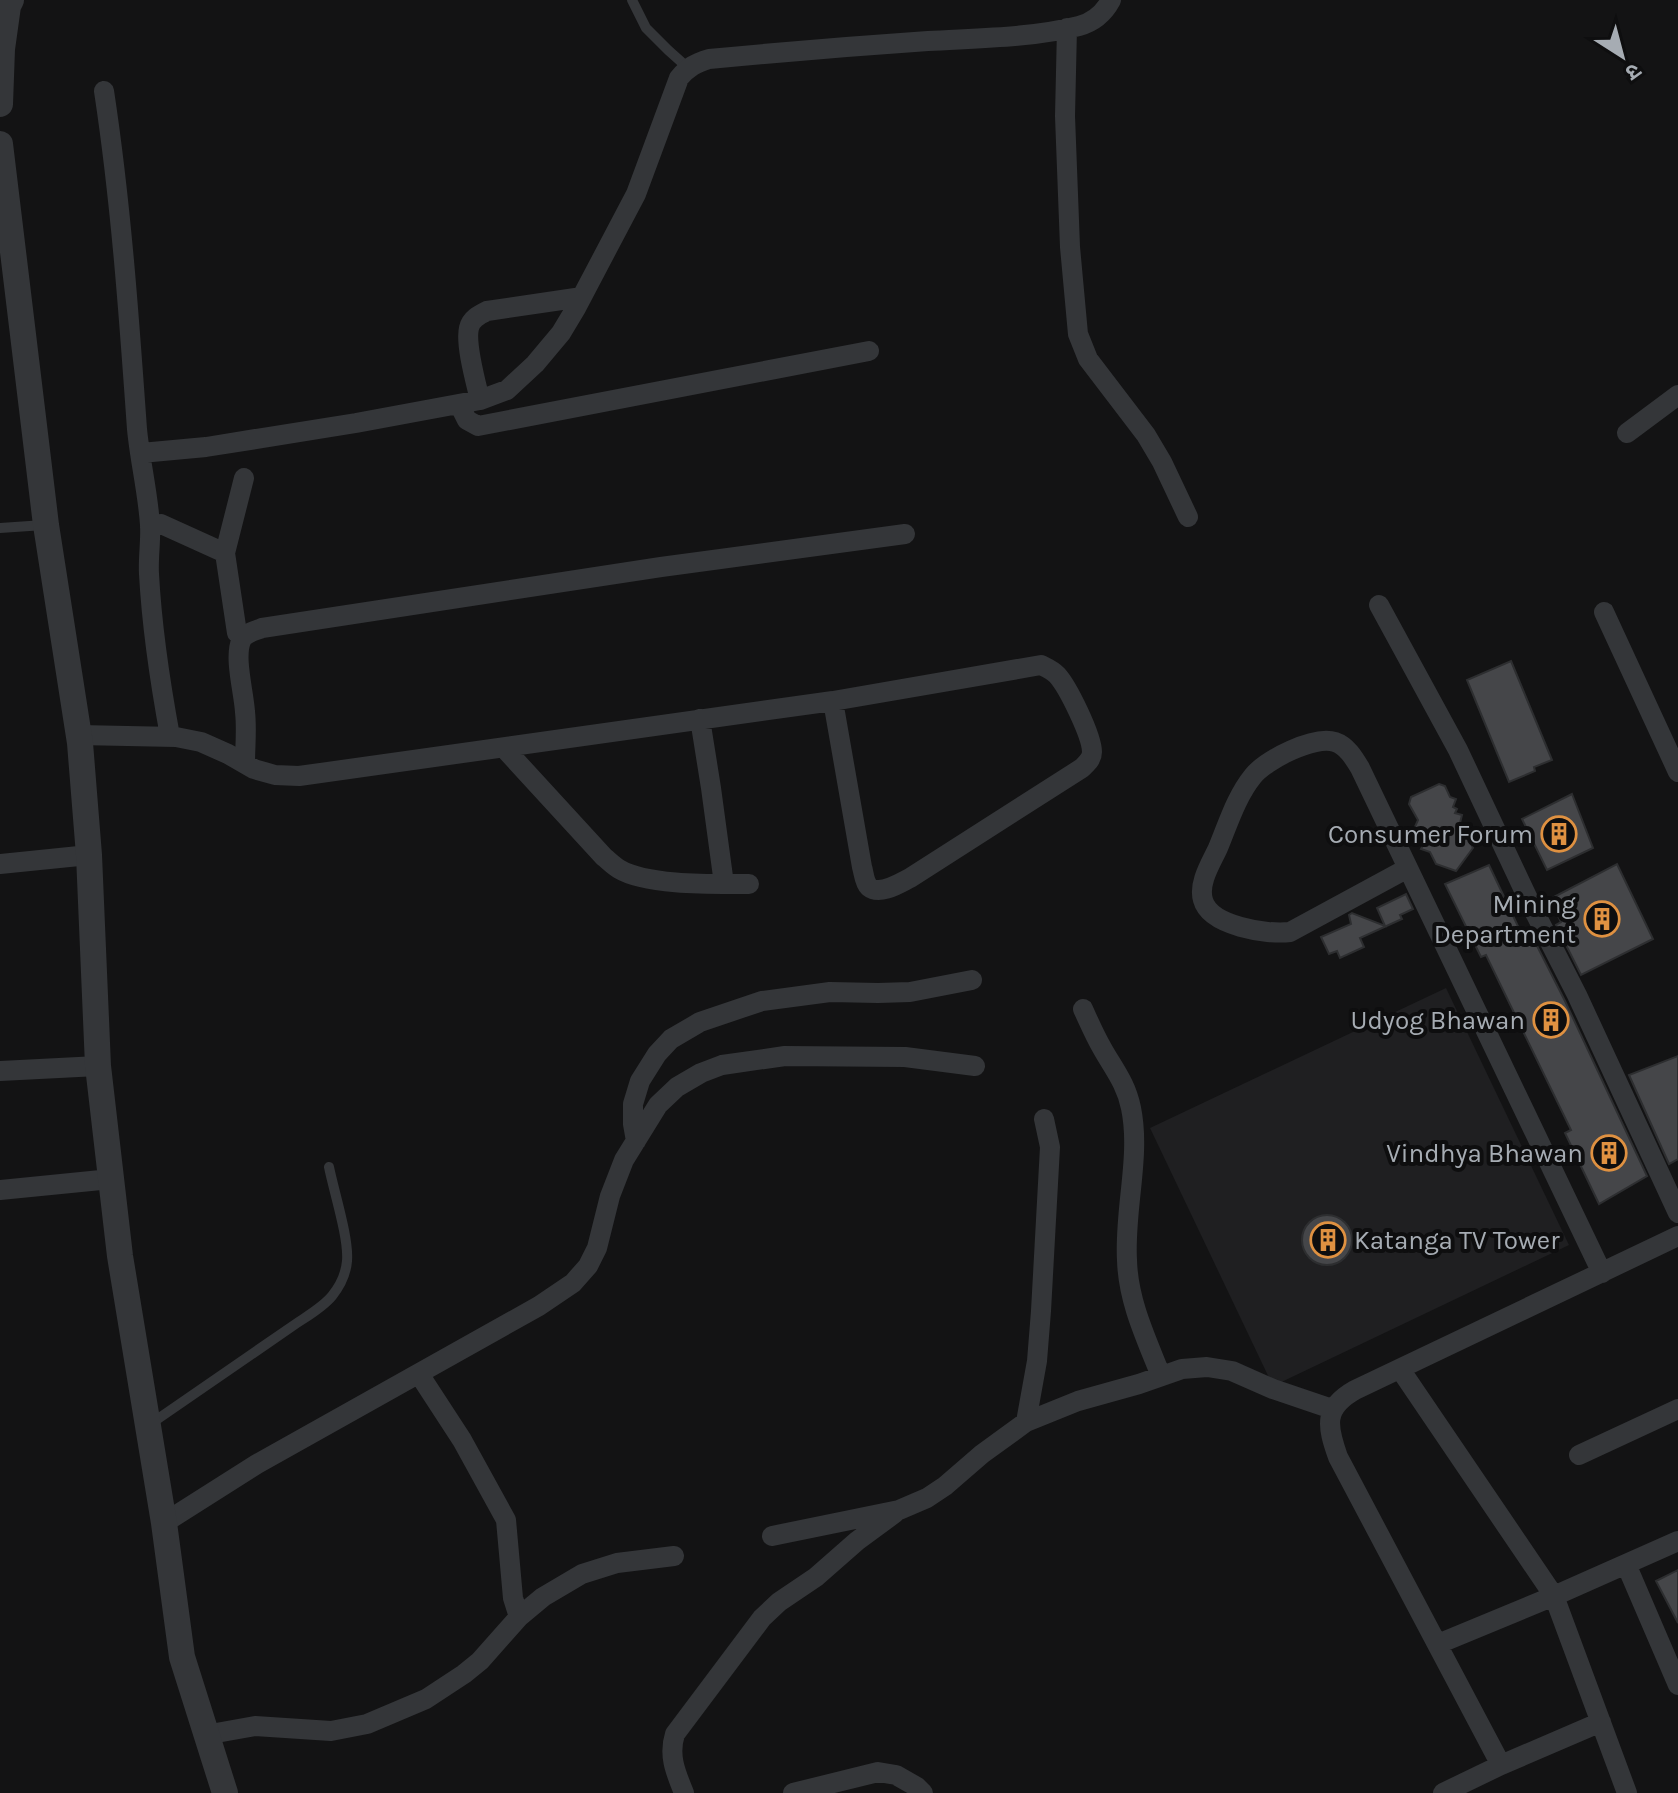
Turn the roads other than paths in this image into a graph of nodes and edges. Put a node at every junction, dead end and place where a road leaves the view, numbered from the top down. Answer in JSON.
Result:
{"nodes":[{"id":1,"x":632,"y":0,"type":"edge"},
{"id":2,"x":1111,"y":0,"type":"edge"},
{"id":3,"x":6,"y":4,"type":"edge"},
{"id":4,"x":1067,"y":28,"type":"junction"},
{"id":5,"x":687,"y":67,"type":"junction"},
{"id":6,"x":104,"y":91,"type":"dead end"},
{"id":7,"x":0,"y":104,"type":"edge"},
{"id":8,"x":0,"y":144,"type":"edge"},
{"id":9,"x":582,"y":297,"type":"junction"},
{"id":10,"x":869,"y":351,"type":"dead end"},
{"id":11,"x":1678,"y":395,"type":"edge"},
{"id":12,"x":470,"y":402,"type":"junction"},
{"id":13,"x":1627,"y":433,"type":"dead end"},
{"id":14,"x":141,"y":453,"type":"junction"},
{"id":15,"x":244,"y":478,"type":"dead end"},
{"id":16,"x":1188,"y":517,"type":"dead end"},
{"id":17,"x":46,"y":525,"type":"junction"},
{"id":18,"x":150,"y":527,"type":"junction"},
{"id":19,"x":0,"y":528,"type":"edge"},
{"id":20,"x":905,"y":534,"type":"dead end"},
{"id":21,"x":225,"y":553,"type":"junction"},
{"id":22,"x":1379,"y":605,"type":"dead end"},
{"id":23,"x":1604,"y":612,"type":"dead end"},
{"id":24,"x":237,"y":633,"type":"dead end"},
{"id":25,"x":833,"y":701,"type":"junction"},
{"id":26,"x":700,"y":719,"type":"junction"},
{"id":27,"x":79,"y":735,"type":"junction"},
{"id":28,"x":170,"y":736,"type":"junction"},
{"id":29,"x":504,"y":748,"type":"junction"},
{"id":30,"x":245,"y":764,"type":"junction"},
{"id":31,"x":1678,"y":772,"type":"edge"},
{"id":32,"x":89,"y":855,"type":"junction"},
{"id":33,"x":0,"y":864,"type":"edge"},
{"id":34,"x":1408,"y":868,"type":"junction"},
{"id":35,"x":724,"y":884,"type":"junction"},
{"id":36,"x":749,"y":884,"type":"dead end"},
{"id":37,"x":972,"y":980,"type":"dead end"},
{"id":38,"x":1083,"y":1009,"type":"dead end"},
{"id":39,"x":98,"y":1066,"type":"junction"},
{"id":40,"x":975,"y":1066,"type":"dead end"},
{"id":41,"x":0,"y":1071,"type":"edge"},
{"id":42,"x":1044,"y":1119,"type":"dead end"},
{"id":43,"x":636,"y":1141,"type":"junction"},
{"id":44,"x":329,"y":1167,"type":"dead end"},
{"id":45,"x":111,"y":1179,"type":"junction"},
{"id":46,"x":0,"y":1190,"type":"edge"},
{"id":47,"x":1678,"y":1213,"type":"edge"},
{"id":48,"x":1678,"y":1236,"type":"edge"},
{"id":49,"x":1602,"y":1273,"type":"junction"},
{"id":50,"x":1400,"y":1369,"type":"junction"},
{"id":51,"x":419,"y":1374,"type":"junction"},
{"id":52,"x":1161,"y":1376,"type":"junction"},
{"id":53,"x":1332,"y":1409,"type":"junction"},
{"id":54,"x":1678,"y":1409,"type":"edge"},
{"id":55,"x":1026,"y":1422,"type":"junction"},
{"id":56,"x":148,"y":1425,"type":"junction"},
{"id":57,"x":1579,"y":1455,"type":"dead end"},
{"id":58,"x":899,"y":1510,"type":"junction"},
{"id":59,"x":164,"y":1523,"type":"junction"},
{"id":60,"x":772,"y":1536,"type":"dead end"},
{"id":61,"x":1678,"y":1541,"type":"edge"},
{"id":62,"x":674,"y":1556,"type":"dead end"},
{"id":63,"x":1626,"y":1564,"type":"junction"},
{"id":64,"x":1554,"y":1596,"type":"junction"},
{"id":65,"x":519,"y":1617,"type":"junction"},
{"id":66,"x":1438,"y":1644,"type":"junction"},
{"id":67,"x":1671,"y":1650,"type":"edge"},
{"id":68,"x":1678,"y":1685,"type":"edge"},
{"id":69,"x":1601,"y":1722,"type":"junction"},
{"id":70,"x":205,"y":1735,"type":"junction"},
{"id":71,"x":1501,"y":1765,"type":"junction"},
{"id":72,"x":225,"y":1793,"type":"edge"},
{"id":73,"x":684,"y":1793,"type":"edge"},
{"id":74,"x":793,"y":1793,"type":"edge"},
{"id":75,"x":923,"y":1793,"type":"edge"},
{"id":76,"x":1443,"y":1793,"type":"edge"},
{"id":77,"x":1627,"y":1793,"type":"edge"}],
"edges":[{"from":1,"to":5,"type":"lane"},
{"from":2,"to":4,"type":"street"},
{"from":3,"to":7,"type":"street"},
{"from":4,"to":5,"type":"street"},
{"from":4,"to":16,"type":"street"},
{"from":5,"to":9,"type":"street"},
{"from":6,"to":14,"type":"street"},
{"from":8,"to":17,"type":"street"},
{"from":9,"to":12,"type":"street"},
{"from":9,"to":12,"type":"street"},
{"from":10,"to":12,"type":"street"},
{"from":11,"to":13,"type":"street"},
{"from":12,"to":14,"type":"street"},
{"from":14,"to":18,"type":"street"},
{"from":15,"to":21,"type":"street"},
{"from":17,"to":19,"type":"lane"},
{"from":17,"to":27,"type":"street"},
{"from":18,"to":21,"type":"street"},
{"from":18,"to":28,"type":"street"},
{"from":20,"to":30,"type":"street"},
{"from":21,"to":24,"type":"street"},
{"from":22,"to":47,"type":"street"},
{"from":23,"to":31,"type":"street"},
{"from":25,"to":25,"type":"street"},
{"from":25,"to":26,"type":"street"},
{"from":26,"to":29,"type":"street"},
{"from":26,"to":35,"type":"street"},
{"from":27,"to":28,"type":"street"},
{"from":27,"to":32,"type":"street"},
{"from":28,"to":30,"type":"street"},
{"from":29,"to":30,"type":"street"},
{"from":29,"to":35,"type":"street"},
{"from":32,"to":33,"type":"street"},
{"from":32,"to":39,"type":"street"},
{"from":34,"to":34,"type":"street"},
{"from":34,"to":49,"type":"street"},
{"from":35,"to":36,"type":"street"},
{"from":37,"to":43,"type":"street"},
{"from":38,"to":52,"type":"street"},
{"from":39,"to":41,"type":"street"},
{"from":39,"to":45,"type":"street"},
{"from":40,"to":43,"type":"street"},
{"from":42,"to":55,"type":"street"},
{"from":43,"to":51,"type":"street"},
{"from":44,"to":56,"type":"lane"},
{"from":45,"to":46,"type":"street"},
{"from":45,"to":56,"type":"street"},
{"from":48,"to":49,"type":"street"},
{"from":49,"to":50,"type":"street"},
{"from":50,"to":53,"type":"street"},
{"from":50,"to":64,"type":"street"},
{"from":51,"to":59,"type":"street"},
{"from":51,"to":65,"type":"street"},
{"from":52,"to":53,"type":"street"},
{"from":52,"to":55,"type":"street"},
{"from":53,"to":66,"type":"street"},
{"from":54,"to":57,"type":"street"},
{"from":55,"to":58,"type":"street"},
{"from":56,"to":59,"type":"street"},
{"from":58,"to":60,"type":"street"},
{"from":58,"to":73,"type":"street"},
{"from":59,"to":70,"type":"street"},
{"from":61,"to":63,"type":"street"},
{"from":62,"to":65,"type":"street"},
{"from":63,"to":64,"type":"street"},
{"from":63,"to":67,"type":"street"},
{"from":64,"to":66,"type":"street"},
{"from":64,"to":69,"type":"street"},
{"from":65,"to":70,"type":"street"},
{"from":66,"to":71,"type":"street"},
{"from":67,"to":68,"type":"street"},
{"from":69,"to":71,"type":"street"},
{"from":69,"to":77,"type":"street"},
{"from":70,"to":72,"type":"street"},
{"from":71,"to":76,"type":"street"},
{"from":74,"to":75,"type":"street"}]}
